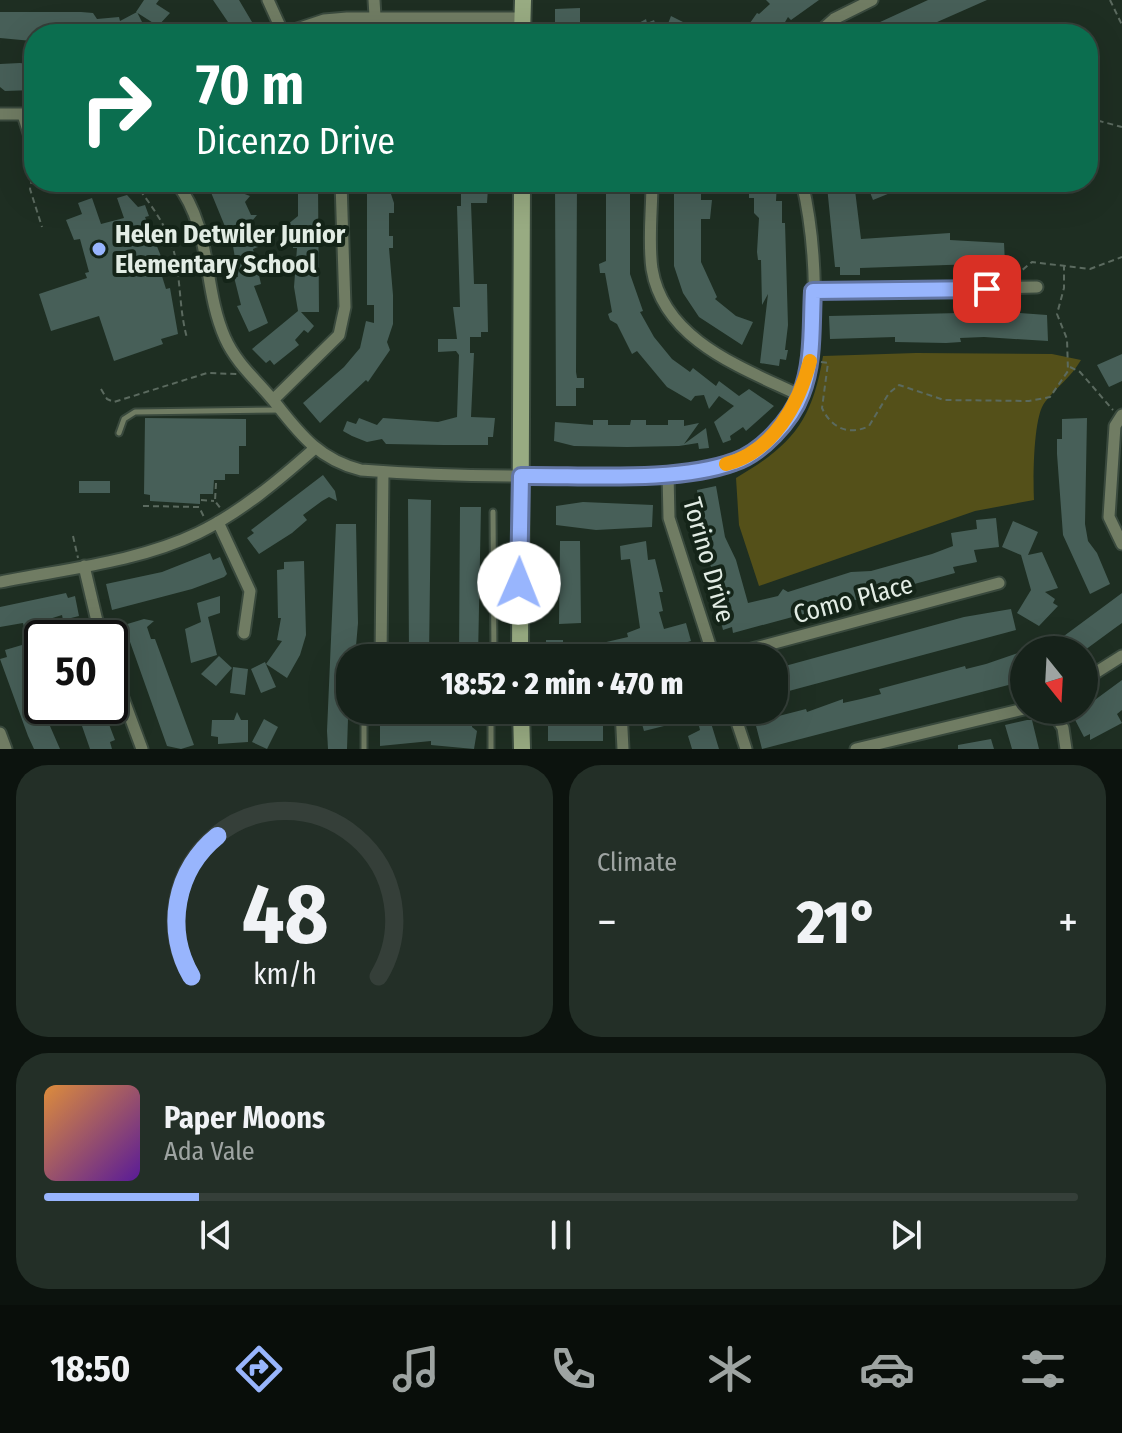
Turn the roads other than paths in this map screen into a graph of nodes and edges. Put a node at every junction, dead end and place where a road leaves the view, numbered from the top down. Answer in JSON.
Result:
{"nodes":[{"id":1,"x":268,"y":0,"type":"edge"},
{"id":2,"x":374,"y":0,"type":"edge"},
{"id":3,"x":523,"y":0,"type":"edge"},
{"id":4,"x":872,"y":0,"type":"edge"},
{"id":5,"x":375,"y":16,"type":"junction"},
{"id":6,"x":279,"y":24,"type":"edge"},
{"id":7,"x":312,"y":24,"type":"edge"},
{"id":8,"x":493,"y":24,"type":"edge"},
{"id":9,"x":522,"y":24,"type":"edge"},
{"id":10,"x":828,"y":24,"type":"edge"},
{"id":11,"x":0,"y":114,"type":"edge"},
{"id":12,"x":20,"y":114,"type":"junction"},
{"id":13,"x":24,"y":114,"type":"edge"},
{"id":14,"x":24,"y":127,"type":"edge"},
{"id":15,"x":182,"y":192,"type":"edge"},
{"id":16,"x":341,"y":192,"type":"edge"},
{"id":17,"x":522,"y":192,"type":"edge"},
{"id":18,"x":652,"y":192,"type":"edge"},
{"id":19,"x":804,"y":192,"type":"edge"},
{"id":20,"x":1037,"y":287,"type":"dead end"},
{"id":21,"x":813,"y":291,"type":"junction"},
{"id":22,"x":801,"y":396,"type":"junction"},
{"id":23,"x":273,"y":400,"type":"junction"},
{"id":24,"x":281,"y":410,"type":"junction"},
{"id":25,"x":1121,"y":416,"type":"edge"},
{"id":26,"x":119,"y":433,"type":"dead end"},
{"id":27,"x":314,"y":449,"type":"junction"},
{"id":28,"x":383,"y":472,"type":"junction"},
{"id":29,"x":668,"y":473,"type":"junction"},
{"id":30,"x":521,"y":476,"type":"junction"},
{"id":31,"x":493,"y":512,"type":"dead end"},
{"id":32,"x":218,"y":522,"type":"junction"},
{"id":33,"x":1122,"y":544,"type":"edge"},
{"id":34,"x":80,"y":566,"type":"junction"},
{"id":35,"x":0,"y":582,"type":"edge"},
{"id":36,"x":494,"y":582,"type":"junction"},
{"id":37,"x":519,"y":583,"type":"junction"},
{"id":38,"x":999,"y":583,"type":"dead end"},
{"id":39,"x":96,"y":620,"type":"edge"},
{"id":40,"x":244,"y":633,"type":"dead end"},
{"id":41,"x":381,"y":644,"type":"edge"},
{"id":42,"x":494,"y":644,"type":"edge"},
{"id":43,"x":520,"y":644,"type":"edge"},
{"id":44,"x":711,"y":644,"type":"edge"},
{"id":45,"x":769,"y":644,"type":"edge"},
{"id":46,"x":1122,"y":656,"type":"edge"},
{"id":47,"x":1098,"y":671,"type":"edge"},
{"id":48,"x":128,"y":711,"type":"edge"},
{"id":49,"x":1010,"y":713,"type":"edge"},
{"id":50,"x":364,"y":724,"type":"edge"},
{"id":51,"x":491,"y":724,"type":"edge"},
{"id":52,"x":521,"y":724,"type":"edge"},
{"id":53,"x":622,"y":724,"type":"edge"},
{"id":54,"x":738,"y":724,"type":"edge"},
{"id":55,"x":1061,"y":724,"type":"edge"},
{"id":56,"x":0,"y":733,"type":"edge"},
{"id":57,"x":887,"y":745,"type":"edge"},
{"id":58,"x":6,"y":749,"type":"edge"},
{"id":59,"x":142,"y":749,"type":"edge"},
{"id":60,"x":364,"y":749,"type":"edge"},
{"id":61,"x":491,"y":749,"type":"edge"},
{"id":62,"x":522,"y":749,"type":"edge"},
{"id":63,"x":623,"y":749,"type":"edge"},
{"id":64,"x":746,"y":749,"type":"edge"},
{"id":65,"x":856,"y":749,"type":"edge"},
{"id":66,"x":1066,"y":749,"type":"edge"}],
"edges":[{"from":1,"to":6,"type":"street"},
{"from":2,"to":5,"type":"street"},
{"from":3,"to":9,"type":"main road"},
{"from":4,"to":10,"type":"street"},
{"from":5,"to":7,"type":"street"},
{"from":5,"to":8,"type":"street"},
{"from":11,"to":12,"type":"street"},
{"from":12,"to":13,"type":"street"},
{"from":12,"to":14,"type":"lane"},
{"from":15,"to":23,"type":"street"},
{"from":16,"to":23,"type":"street"},
{"from":17,"to":30,"type":"main road"},
{"from":18,"to":22,"type":"street"},
{"from":19,"to":21,"type":"street"},
{"from":20,"to":21,"type":"street"},
{"from":21,"to":22,"type":"street"},
{"from":22,"to":29,"type":"street"},
{"from":23,"to":24,"type":"street"},
{"from":24,"to":26,"type":"lane"},
{"from":24,"to":27,"type":"street"},
{"from":25,"to":33,"type":"street"},
{"from":27,"to":28,"type":"street"},
{"from":27,"to":32,"type":"street"},
{"from":28,"to":30,"type":"street"},
{"from":28,"to":41,"type":"street"},
{"from":29,"to":30,"type":"street"},
{"from":29,"to":44,"type":"street","name":"Torino Drive"},
{"from":30,"to":37,"type":"main road"},
{"from":31,"to":36,"type":"lane"},
{"from":32,"to":34,"type":"street"},
{"from":32,"to":40,"type":"street"},
{"from":34,"to":35,"type":"street"},
{"from":34,"to":39,"type":"street"},
{"from":36,"to":37,"type":"lane"},
{"from":36,"to":42,"type":"lane"},
{"from":37,"to":43,"type":"main road"},
{"from":38,"to":45,"type":"street","name":"Como Place"},
{"from":46,"to":47,"type":"street"},
{"from":48,"to":59,"type":"street"},
{"from":49,"to":57,"type":"street"},
{"from":50,"to":60,"type":"lane"},
{"from":51,"to":61,"type":"lane"},
{"from":52,"to":62,"type":"main road"},
{"from":53,"to":63,"type":"street"},
{"from":54,"to":64,"type":"street"},
{"from":55,"to":66,"type":"street"},
{"from":56,"to":58,"type":"street"},
{"from":57,"to":65,"type":"street"}]}
